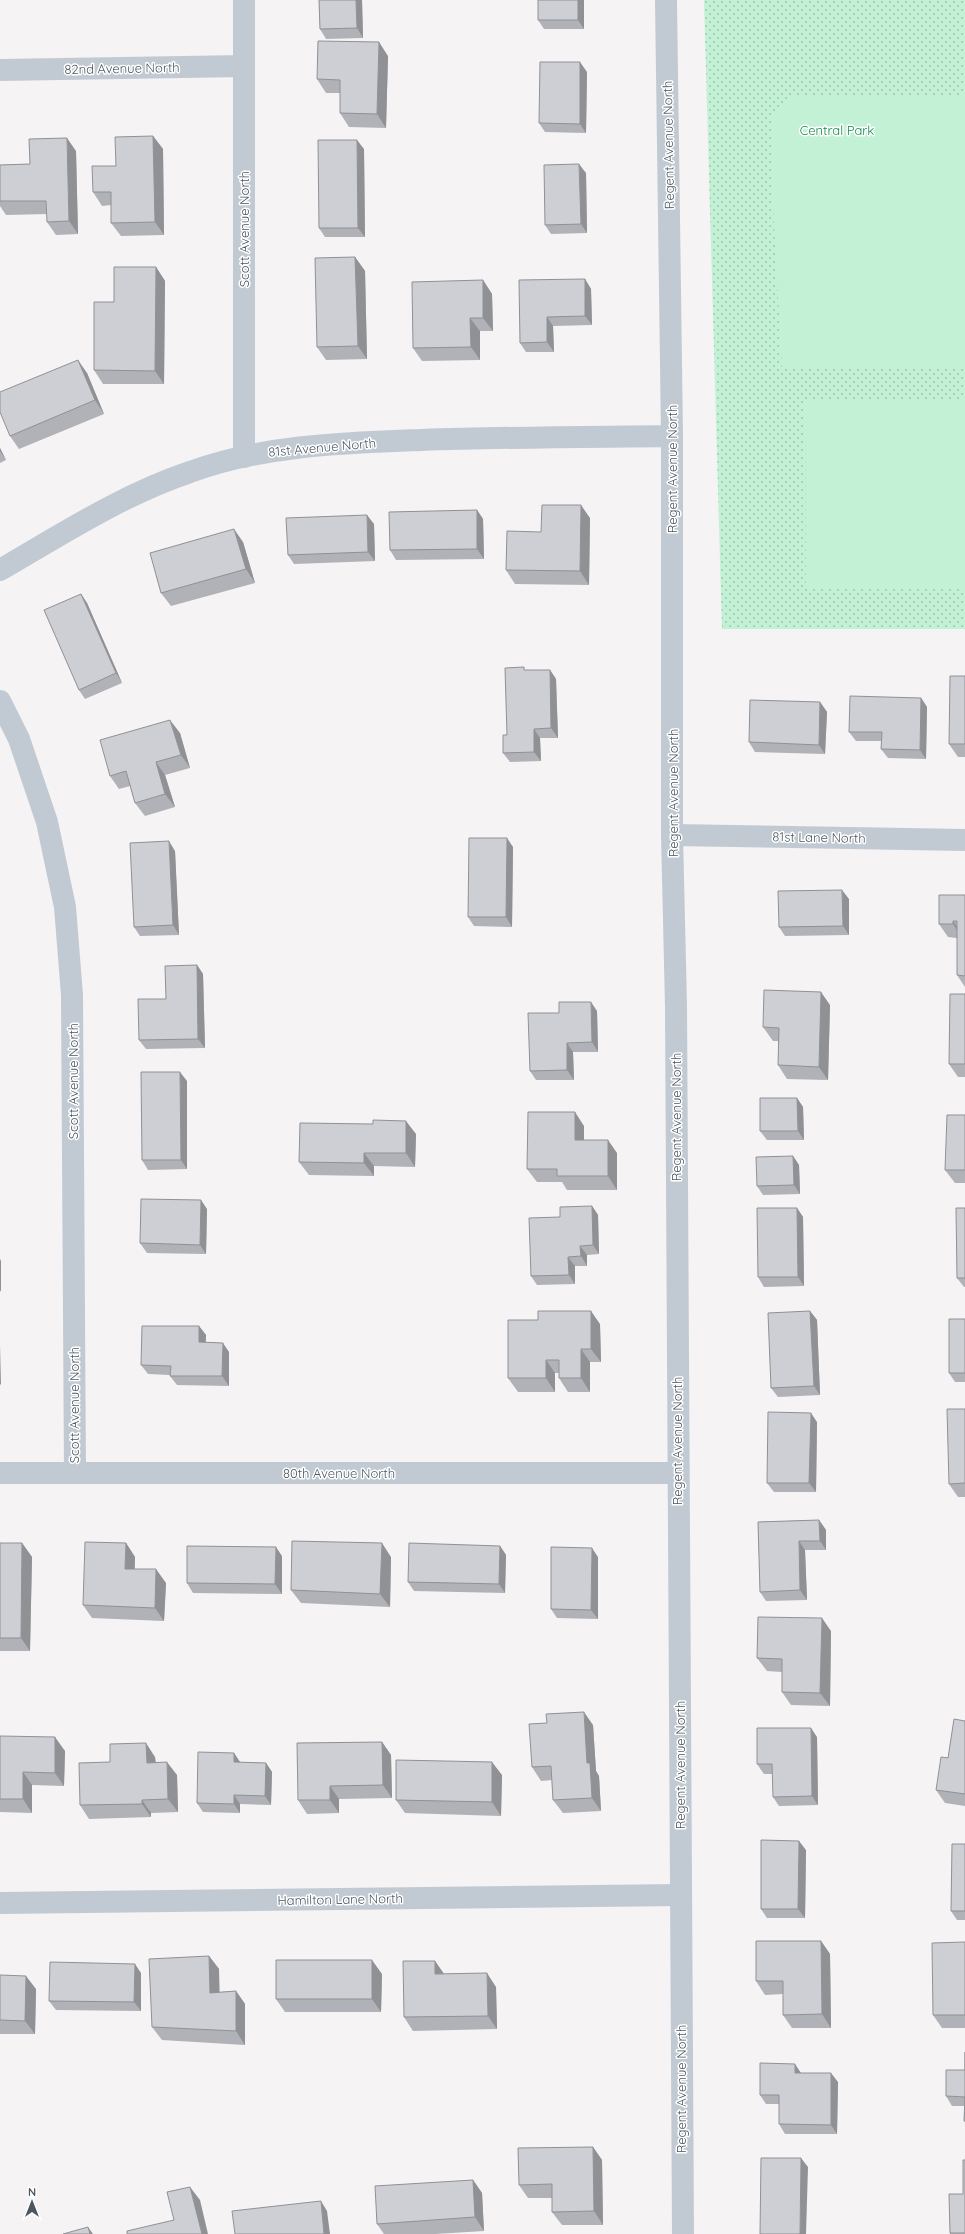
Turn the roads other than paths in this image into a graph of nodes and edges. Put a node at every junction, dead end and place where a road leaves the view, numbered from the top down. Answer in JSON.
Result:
{"nodes":[{"id":1,"x":244,"y":0,"type":"edge"},
{"id":2,"x":666,"y":0,"type":"edge"},
{"id":3,"x":244,"y":66,"type":"junction"},
{"id":4,"x":0,"y":70,"type":"edge"},
{"id":5,"x":672,"y":436,"type":"junction"},
{"id":6,"x":244,"y":457,"type":"junction"},
{"id":7,"x":0,"y":570,"type":"edge"},
{"id":8,"x":0,"y":701,"type":"edge"},
{"id":9,"x":672,"y":835,"type":"junction"},
{"id":10,"x":965,"y":840,"type":"edge"},
{"id":11,"x":0,"y":1473,"type":"edge"},
{"id":12,"x":75,"y":1473,"type":"junction"},
{"id":13,"x":677,"y":1473,"type":"junction"},
{"id":14,"x":680,"y":1895,"type":"junction"},
{"id":15,"x":0,"y":1903,"type":"edge"},
{"id":16,"x":683,"y":2234,"type":"edge"}],
"edges":[{"from":1,"to":3,"type":"street","name":"Scott Avenue North"},
{"from":2,"to":5,"type":"street","name":"Regent Avenue North"},
{"from":3,"to":4,"type":"street","name":"82nd Avenue North"},
{"from":3,"to":6,"type":"street","name":"Scott Avenue North"},
{"from":5,"to":6,"type":"street","name":"81st Avenue North"},
{"from":5,"to":9,"type":"street","name":"Regent Avenue North"},
{"from":6,"to":7,"type":"street","name":"81st Avenue North"},
{"from":8,"to":12,"type":"street","name":"Scott Avenue North"},
{"from":9,"to":10,"type":"street","name":"81st Lane North"},
{"from":9,"to":13,"type":"street","name":"Regent Avenue North"},
{"from":11,"to":12,"type":"street","name":"80th Avenue North"},
{"from":12,"to":13,"type":"street","name":"80th Avenue North"},
{"from":13,"to":14,"type":"street","name":"Regent Avenue North"},
{"from":14,"to":15,"type":"street","name":"Hamilton Lane North"},
{"from":14,"to":16,"type":"street","name":"Regent Avenue North"}]}
